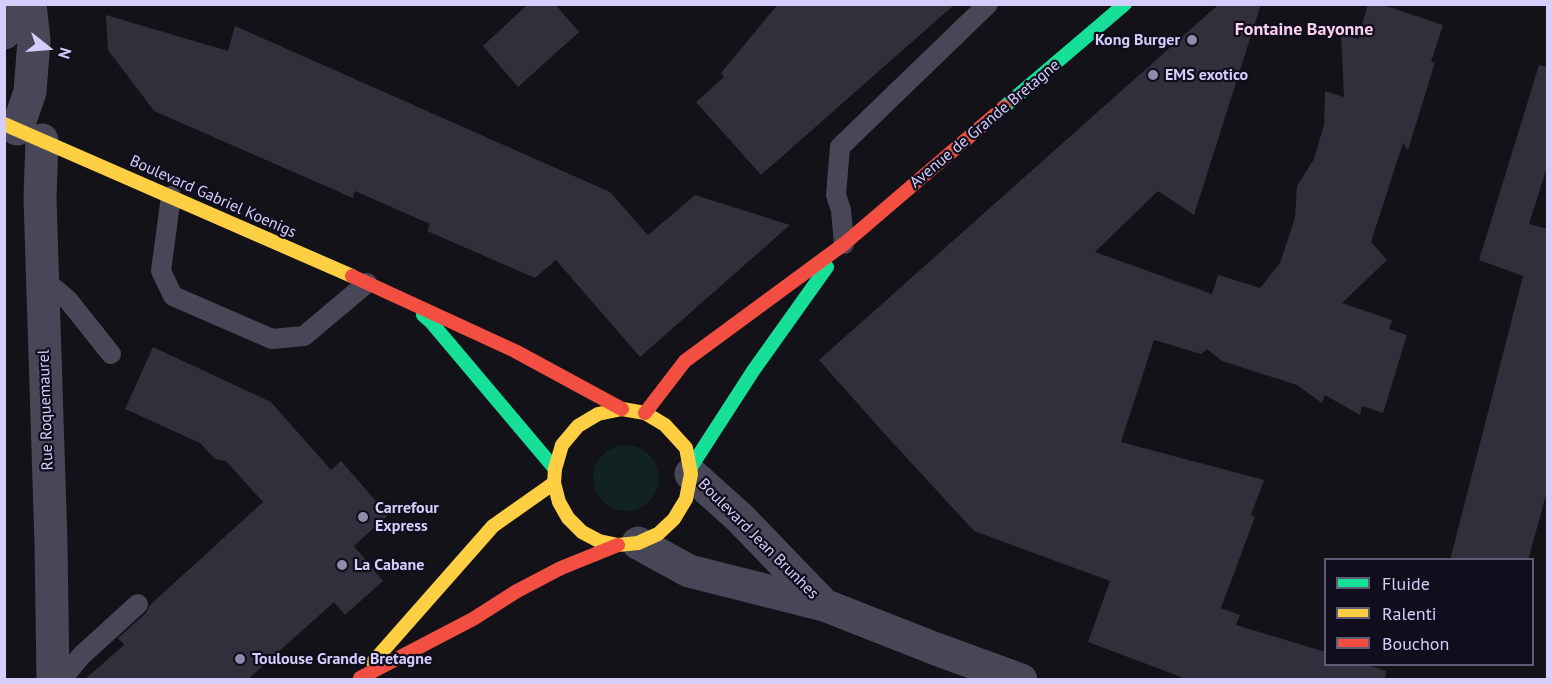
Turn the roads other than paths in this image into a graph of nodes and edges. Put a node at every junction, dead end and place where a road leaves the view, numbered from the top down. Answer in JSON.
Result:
{"nodes":[{"id":1,"x":20,"y":4,"type":"edge"},
{"id":2,"x":30,"y":4,"type":"edge"},
{"id":3,"x":988,"y":4,"type":"edge"},
{"id":4,"x":1125,"y":4,"type":"edge"},
{"id":5,"x":4,"y":33,"type":"edge"},
{"id":6,"x":21,"y":131,"type":"edge"},
{"id":7,"x":171,"y":196,"type":"junction"},
{"id":8,"x":844,"y":244,"type":"junction"},
{"id":9,"x":42,"y":278,"type":"junction"},
{"id":10,"x":367,"y":283,"type":"junction"},
{"id":11,"x":408,"y":301,"type":"junction"},
{"id":12,"x":111,"y":354,"type":"dead end"},
{"id":13,"x":622,"y":409,"type":"junction"},
{"id":14,"x":645,"y":413,"type":"junction"},
{"id":15,"x":691,"y":471,"type":"junction"},
{"id":16,"x":555,"y":476,"type":"junction"},
{"id":17,"x":628,"y":544,"type":"junction"},
{"id":18,"x":138,"y":604,"type":"dead end"},
{"id":19,"x":824,"y":605,"type":"junction"},
{"id":20,"x":359,"y":679,"type":"edge"},
{"id":21,"x":53,"y":680,"type":"edge"},
{"id":22,"x":62,"y":680,"type":"edge"},
{"id":23,"x":1022,"y":680,"type":"edge"}],
"edges":[{"from":1,"to":5,"type":"street"},
{"from":2,"to":6,"type":"street","name":"Rue Roquemaurel"},
{"from":3,"to":8,"type":"lane"},
{"from":4,"to":8,"type":"main road","name":"Avenue de Grande Bretagne"},
{"from":6,"to":7,"type":"main road","name":"Boulevard Gabriel Koenigs"},
{"from":6,"to":9,"type":"street","name":"Rue Roquemaurel"},
{"from":7,"to":10,"type":"main road","name":"Boulevard Gabriel Koenigs"},
{"from":7,"to":10,"type":"lane"},
{"from":8,"to":14,"type":"main road","name":"Avenue de Grande Bretagne"},
{"from":8,"to":15,"type":"main road","name":"Avenue de Grande Bretagne"},
{"from":9,"to":12,"type":"lane"},
{"from":9,"to":21,"type":"street","name":"Rue Roquemaurel"},
{"from":10,"to":11,"type":"main road","name":"Boulevard Gabriel Koenigs"},
{"from":11,"to":13,"type":"main road","name":"Boulevard Gabriel Koenigs"},
{"from":11,"to":16,"type":"main road","name":"Boulevard Gabriel Koenigs"},
{"from":13,"to":14,"type":"main road"},
{"from":13,"to":16,"type":"main road"},
{"from":14,"to":15,"type":"main road"},
{"from":15,"to":17,"type":"main road"},
{"from":15,"to":19,"type":"street","name":"Boulevard Jean Brunhes"},
{"from":16,"to":17,"type":"main road"},
{"from":16,"to":20,"type":"main road"},
{"from":17,"to":19,"type":"street","name":"Boulevard Jean Brunhes"},
{"from":17,"to":20,"type":"main road"},
{"from":18,"to":22,"type":"lane"},
{"from":19,"to":23,"type":"street","name":"Boulevard Jean Brunhes"}]}
